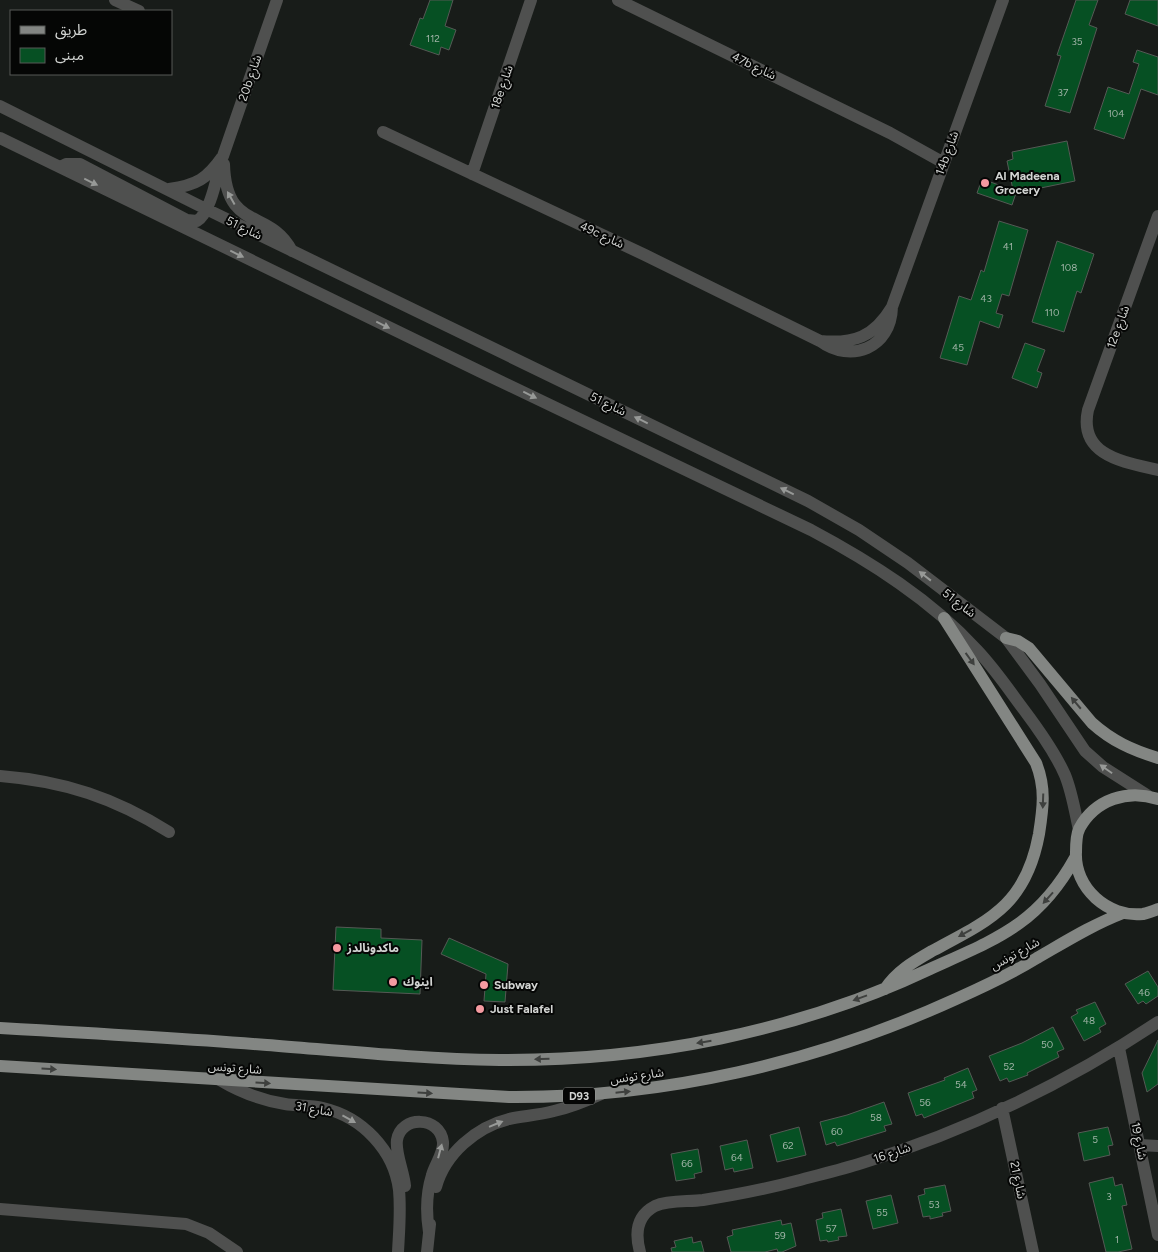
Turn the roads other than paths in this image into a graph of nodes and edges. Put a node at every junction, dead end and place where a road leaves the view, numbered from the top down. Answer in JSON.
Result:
{"nodes":[{"id":1,"x":115,"y":0,"type":"edge"},
{"id":2,"x":277,"y":0,"type":"edge"},
{"id":3,"x":532,"y":0,"type":"edge"},
{"id":4,"x":618,"y":0,"type":"edge"},
{"id":5,"x":1003,"y":0,"type":"edge"},
{"id":6,"x":137,"y":10,"type":"edge"},
{"id":7,"x":0,"y":106,"type":"edge"},
{"id":8,"x":383,"y":132,"type":"dead end"},
{"id":9,"x":0,"y":138,"type":"edge"},
{"id":10,"x":223,"y":156,"type":"junction"},
{"id":11,"x":946,"y":157,"type":"junction"},
{"id":12,"x":60,"y":167,"type":"junction"},
{"id":13,"x":472,"y":174,"type":"junction"},
{"id":14,"x":169,"y":189,"type":"junction"},
{"id":15,"x":206,"y":209,"type":"junction"},
{"id":16,"x":1158,"y":216,"type":"edge"},
{"id":17,"x":1154,"y":239,"type":"edge"},
{"id":18,"x":292,"y":251,"type":"junction"},
{"id":19,"x":861,"y":345,"type":"joint"},
{"id":20,"x":1158,"y":470,"type":"edge"},
{"id":21,"x":944,"y":618,"type":"junction"},
{"id":22,"x":1006,"y":638,"type":"junction"},
{"id":23,"x":1158,"y":758,"type":"edge"},
{"id":24,"x":0,"y":776,"type":"edge"},
{"id":25,"x":1152,"y":797,"type":"edge"},
{"id":26,"x":1079,"y":830,"type":"junction"},
{"id":27,"x":169,"y":832,"type":"dead end"},
{"id":28,"x":1076,"y":858,"type":"junction"},
{"id":29,"x":1158,"y":909,"type":"edge"},
{"id":30,"x":1124,"y":913,"type":"junction"},
{"id":31,"x":885,"y":989,"type":"junction"},
{"id":32,"x":1158,"y":1022,"type":"edge"},
{"id":33,"x":0,"y":1028,"type":"edge"},
{"id":34,"x":1119,"y":1048,"type":"junction"},
{"id":35,"x":0,"y":1066,"type":"edge"},
{"id":36,"x":220,"y":1080,"type":"junction"},
{"id":37,"x":601,"y":1094,"type":"junction"},
{"id":38,"x":1002,"y":1108,"type":"junction"},
{"id":39,"x":1140,"y":1145,"type":"junction"},
{"id":40,"x":1158,"y":1146,"type":"edge"},
{"id":41,"x":0,"y":1210,"type":"edge"},
{"id":42,"x":429,"y":1232,"type":"junction"},
{"id":43,"x":1158,"y":1235,"type":"edge"},
{"id":44,"x":237,"y":1252,"type":"edge"},
{"id":45,"x":399,"y":1252,"type":"edge"},
{"id":46,"x":427,"y":1252,"type":"edge"},
{"id":47,"x":640,"y":1252,"type":"edge"},
{"id":48,"x":1033,"y":1252,"type":"edge"}],
"edges":[{"from":1,"to":6,"type":"street"},
{"from":2,"to":10,"type":"street","name":"20b شارع"},
{"from":3,"to":13,"type":"street","name":"18e شارع"},
{"from":4,"to":11,"type":"street","name":"47b شارع"},
{"from":5,"to":11,"type":"street","name":"14b شارع"},
{"from":7,"to":14,"type":"street","name":"شارع 51"},
{"from":8,"to":13,"type":"street","name":"49c شارع"},
{"from":9,"to":12,"type":"street","name":"شارع 51"},
{"from":10,"to":14,"type":"street","name":"20b شارع"},
{"from":10,"to":15,"type":"street"},
{"from":18,"to":10,"type":"street","name":"20b شارع","one_way":true},
{"from":11,"to":19,"type":"street","name":"14b شارع"},
{"from":12,"to":15,"type":"street"},
{"from":12,"to":21,"type":"street","name":"شارع 51","one_way":true},
{"from":13,"to":19,"type":"street","name":"49c شارع"},
{"from":14,"to":15,"type":"street","name":"شارع 51"},
{"from":15,"to":18,"type":"street","name":"شارع 51"},
{"from":16,"to":17,"type":"street","name":"12e شارع"},
{"from":17,"to":20,"type":"street","name":"12e شارع"},
{"from":22,"to":18,"type":"street","name":"شارع 51","one_way":true},
{"from":21,"to":26,"type":"street","name":"شارع 51"},
{"from":21,"to":31,"type":"main road","one_way":true},
{"from":23,"to":22,"type":"main road","one_way":true},
{"from":25,"to":22,"type":"street","name":"شارع 51","one_way":true},
{"from":24,"to":27,"type":"street"},
{"from":25,"to":26,"type":"main road"},
{"from":26,"to":28,"type":"main road"},
{"from":28,"to":30,"type":"main road"},
{"from":28,"to":31,"type":"main road","name":"شارع تونس","one_way":true},
{"from":29,"to":30,"type":"main road"},
{"from":37,"to":30,"type":"main road","name":"شارع تونس","number":"D93","one_way":true},
{"from":31,"to":33,"type":"main road","name":"شارع تونس","one_way":true},
{"from":32,"to":34,"type":"street","name":"شارع 16"},
{"from":34,"to":38,"type":"street","name":"شارع 16"},
{"from":34,"to":39,"type":"street","name":"شارع 19"},
{"from":35,"to":36,"type":"main road","name":"شارع تونس","number":"D93","one_way":true},
{"from":36,"to":37,"type":"main road","name":"شارع تونس","number":"D93","one_way":true},
{"from":36,"to":45,"type":"street","name":"شارع 31","one_way":true},
{"from":42,"to":37,"type":"street","one_way":true},
{"from":38,"to":47,"type":"street","name":"شارع 16"},
{"from":38,"to":48,"type":"street","name":"شارع 21"},
{"from":39,"to":40,"type":"street"},
{"from":39,"to":43,"type":"street","name":"شارع 19"},
{"from":41,"to":44,"type":"street"},
{"from":42,"to":45,"type":"street","one_way":true},
{"from":42,"to":46,"type":"street"}]}
